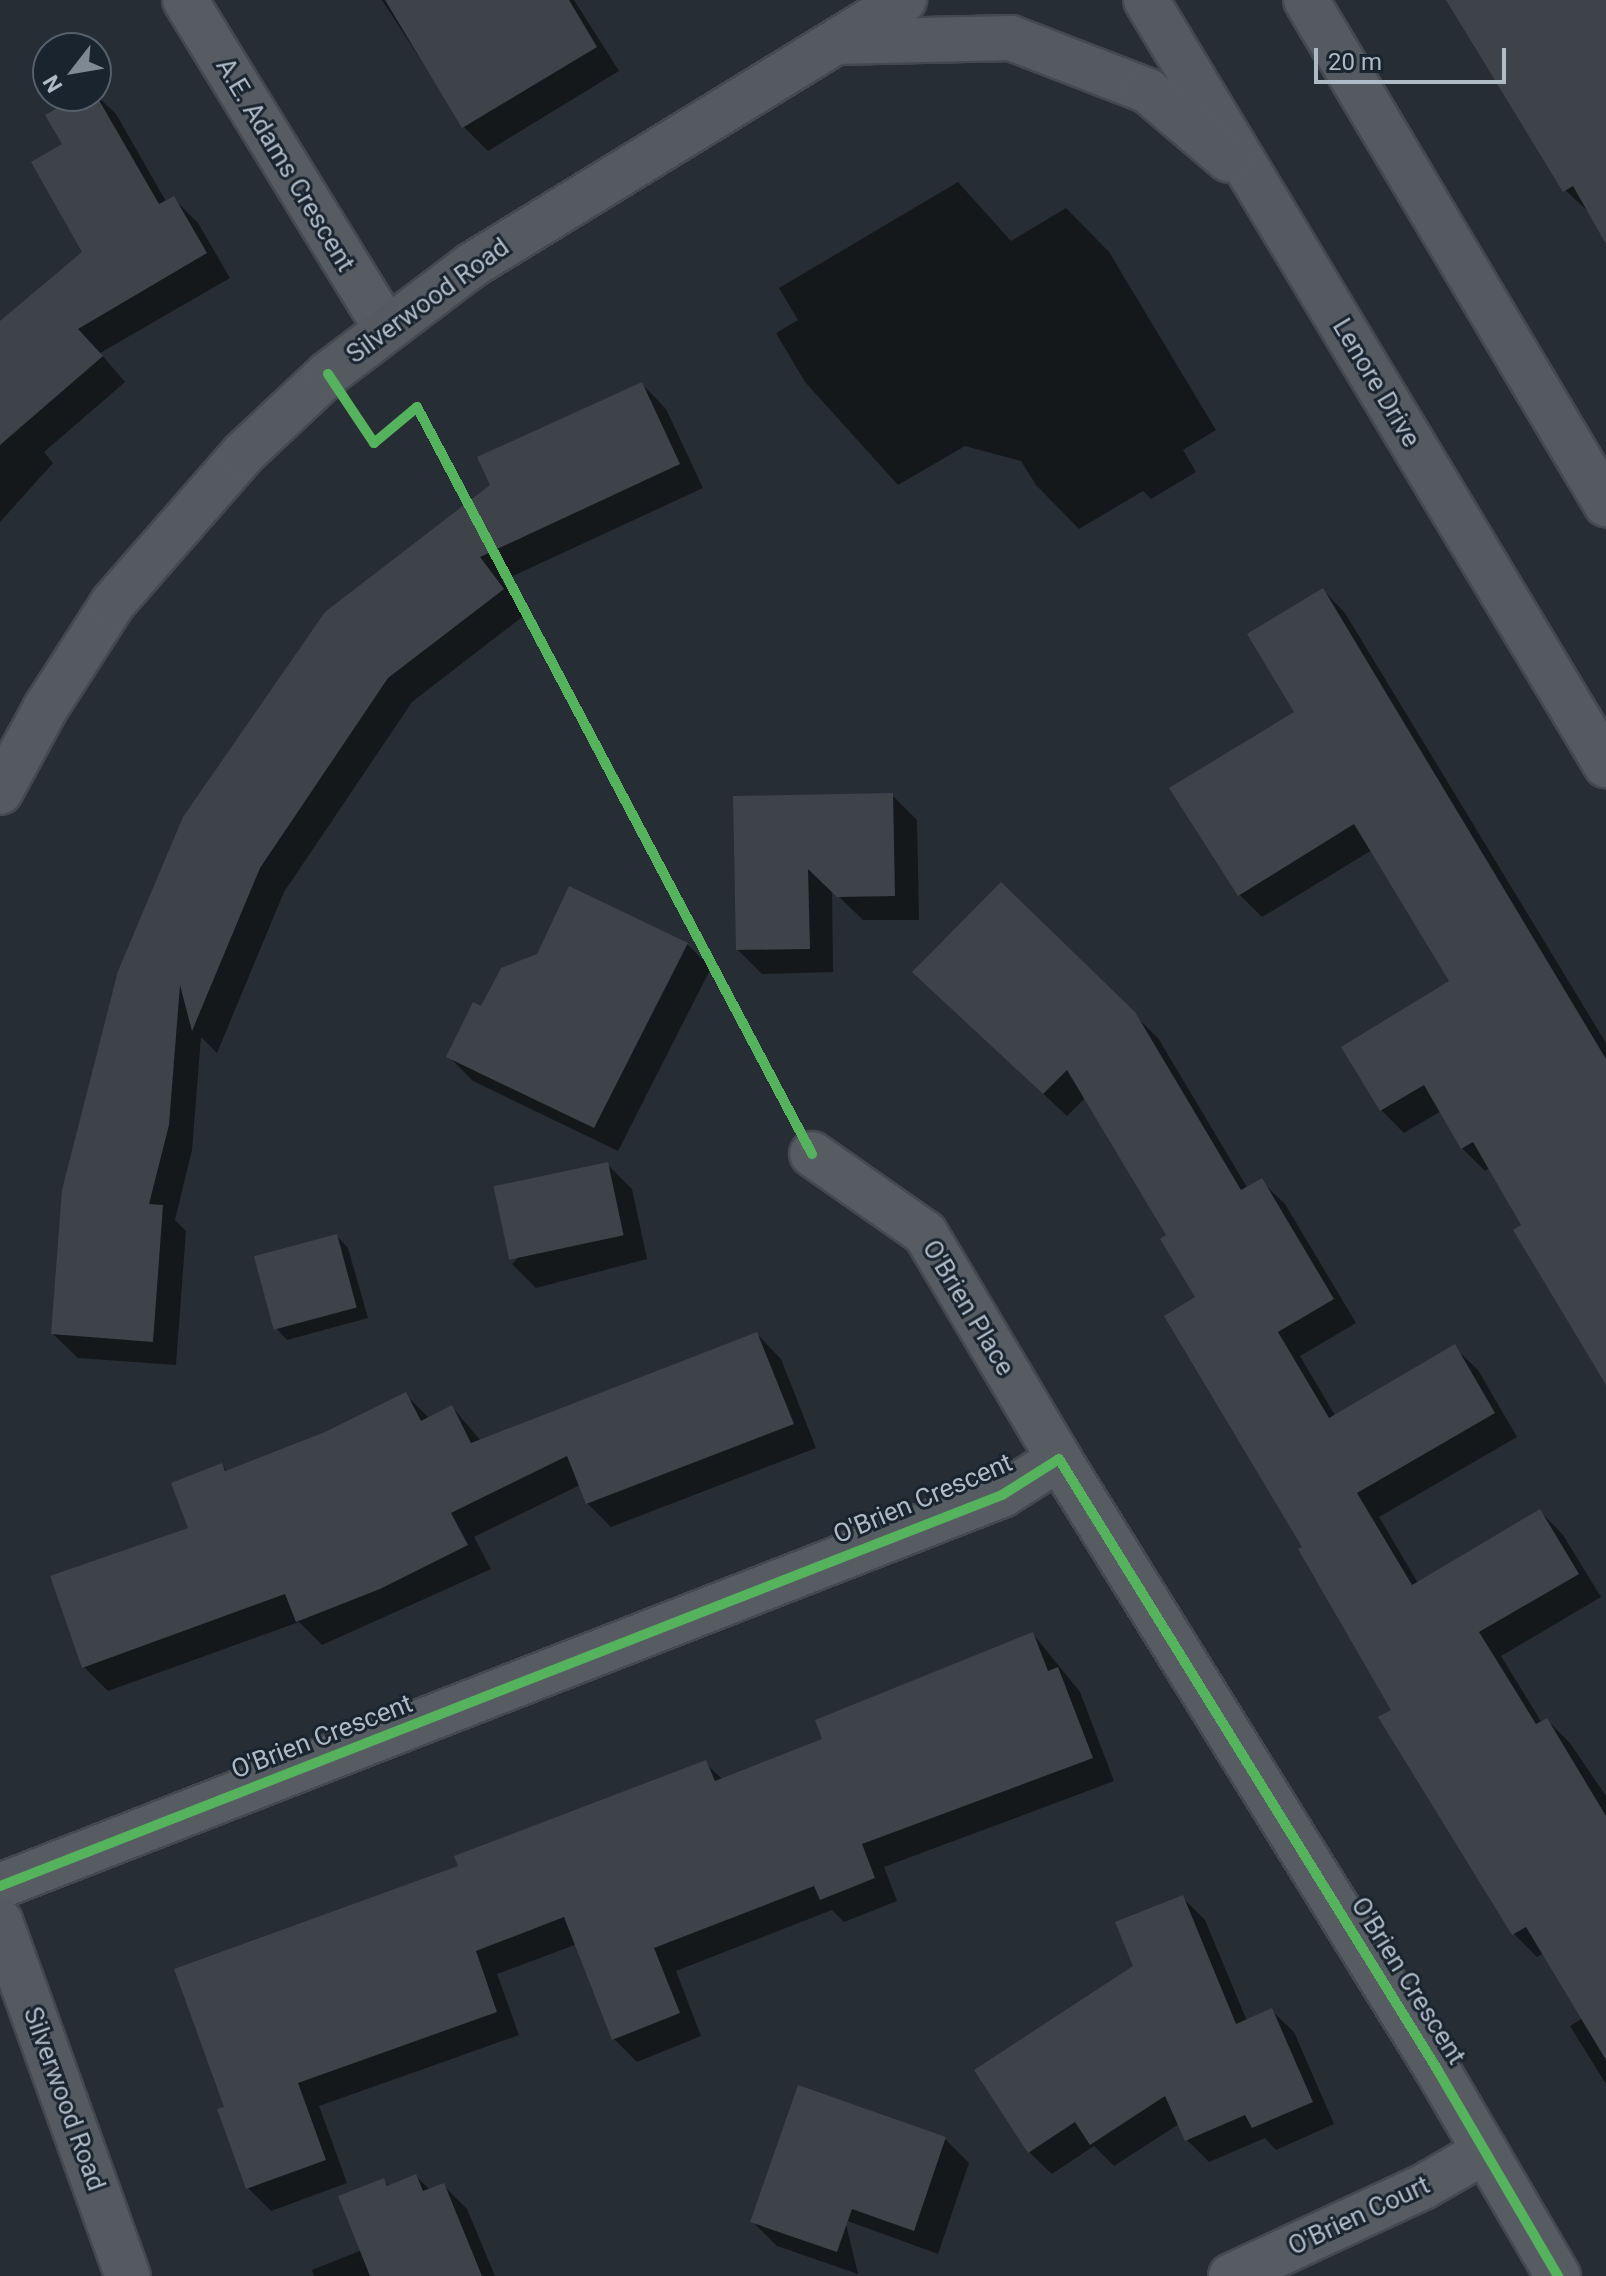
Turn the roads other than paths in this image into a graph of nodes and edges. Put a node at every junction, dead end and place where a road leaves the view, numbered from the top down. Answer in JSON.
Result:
{"nodes":[{"id":1,"x":185,"y":0,"type":"edge"},
{"id":2,"x":904,"y":0,"type":"edge"},
{"id":3,"x":1146,"y":0,"type":"edge"},
{"id":4,"x":1306,"y":0,"type":"edge"},
{"id":5,"x":836,"y":42,"type":"junction"},
{"id":6,"x":1256,"y":182,"type":"junction"},
{"id":7,"x":386,"y":328,"type":"junction"},
{"id":8,"x":1606,"y":504,"type":"edge"},
{"id":9,"x":1606,"y":765,"type":"edge"},
{"id":10,"x":0,"y":792,"type":"edge"},
{"id":11,"x":812,"y":1154,"type":"dead end"},
{"id":12,"x":1059,"y":1459,"type":"junction"},
{"id":13,"x":0,"y":1886,"type":"edge"},
{"id":14,"x":0,"y":1921,"type":"edge"},
{"id":15,"x":1485,"y":2151,"type":"junction"},
{"id":16,"x":128,"y":2276,"type":"edge"},
{"id":17,"x":1231,"y":2276,"type":"edge"},
{"id":18,"x":1558,"y":2276,"type":"edge"}],
"edges":[{"from":1,"to":7,"type":"street","name":"A.E. Adams Crescent"},
{"from":2,"to":5,"type":"main road","name":"Silverwood Road"},
{"from":3,"to":6,"type":"main road","name":"Lenore Drive"},
{"from":4,"to":8,"type":"main road"},
{"from":5,"to":6,"type":"main road"},
{"from":5,"to":7,"type":"main road","name":"Silverwood Road"},
{"from":6,"to":9,"type":"main road","name":"Lenore Drive"},
{"from":7,"to":10,"type":"main road","name":"Silverwood Road"},
{"from":11,"to":12,"type":"street","name":"O'Brien Place"},
{"from":12,"to":13,"type":"street","name":"O'Brien Crescent"},
{"from":12,"to":15,"type":"street","name":"O'Brien Crescent"},
{"from":14,"to":16,"type":"main road","name":"Silverwood Road"},
{"from":15,"to":17,"type":"street","name":"O'Brien Court"},
{"from":15,"to":18,"type":"street","name":"O'Brien Crescent"}]}
